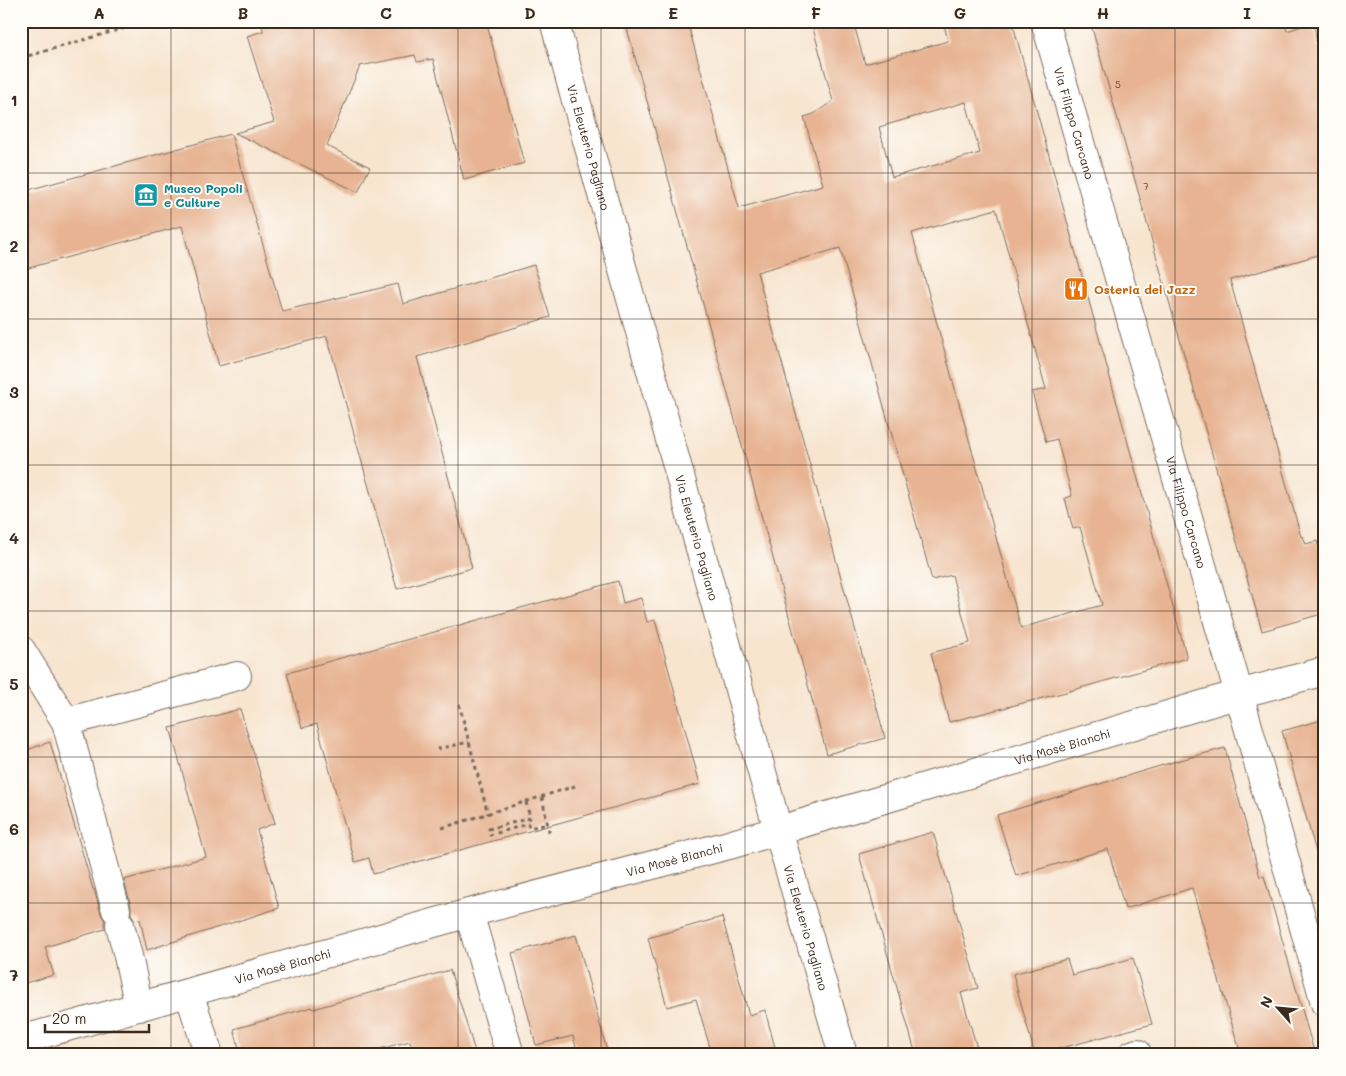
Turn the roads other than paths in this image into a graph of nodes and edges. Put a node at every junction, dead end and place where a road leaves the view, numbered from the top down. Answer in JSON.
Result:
{"nodes":[{"id":1,"x":554,"y":21,"type":"edge"},
{"id":2,"x":1045,"y":21,"type":"edge"},
{"id":3,"x":21,"y":650,"type":"edge"},
{"id":4,"x":1325,"y":671,"type":"edge"},
{"id":5,"x":237,"y":676,"type":"dead end"},
{"id":6,"x":1239,"y":694,"type":"junction"},
{"id":7,"x":66,"y":722,"type":"junction"},
{"id":8,"x":778,"y":830,"type":"junction"},
{"id":9,"x":469,"y":913,"type":"junction"},
{"id":10,"x":189,"y":993,"type":"junction"},
{"id":11,"x":1325,"y":1004,"type":"edge"},
{"id":12,"x":139,"y":1008,"type":"junction"},
{"id":13,"x":21,"y":1040,"type":"edge"},
{"id":14,"x":208,"y":1055,"type":"edge"},
{"id":15,"x":510,"y":1055,"type":"edge"},
{"id":16,"x":842,"y":1055,"type":"edge"}],
"edges":[{"from":1,"to":8,"type":"street","name":"Via Eleuterio Pagliano"},
{"from":2,"to":6,"type":"street","name":"Via Filippo Carcano"},
{"from":3,"to":7,"type":"street"},
{"from":4,"to":6,"type":"street","name":"Via Mosè Bianchi"},
{"from":5,"to":7,"type":"street"},
{"from":6,"to":8,"type":"street","name":"Via Mosè Bianchi"},
{"from":6,"to":11,"type":"street","name":"Via Filippo Carcano"},
{"from":7,"to":12,"type":"street"},
{"from":8,"to":9,"type":"street","name":"Via Mosè Bianchi"},
{"from":8,"to":16,"type":"street","name":"Via Eleuterio Pagliano"},
{"from":9,"to":10,"type":"street","name":"Via Mosè Bianchi"},
{"from":9,"to":15,"type":"street"},
{"from":10,"to":12,"type":"street","name":"Via Mosè Bianchi"},
{"from":10,"to":14,"type":"street"},
{"from":12,"to":13,"type":"street","name":"Via Mosè Bianchi"}]}
